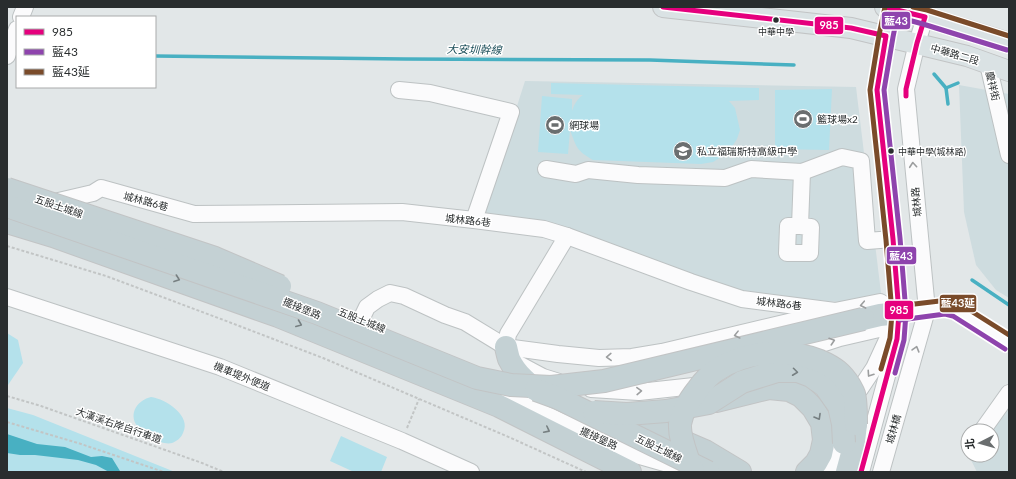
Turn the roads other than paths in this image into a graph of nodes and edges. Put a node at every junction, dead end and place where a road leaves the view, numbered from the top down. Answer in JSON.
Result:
{"nodes":[{"id":1,"x":663,"y":7,"type":"edge"},
{"id":2,"x":889,"y":8,"type":"edge"},
{"id":3,"x":925,"y":17,"type":"junction"},
{"id":4,"x":16,"y":32,"type":"edge"},
{"id":5,"x":886,"y":36,"type":"junction"},
{"id":6,"x":917,"y":43,"type":"junction"},
{"id":7,"x":1009,"y":43,"type":"edge"},
{"id":8,"x":7,"y":56,"type":"edge"},
{"id":9,"x":988,"y":64,"type":"junction"},
{"id":10,"x":1009,"y":71,"type":"edge"},
{"id":11,"x":399,"y":90,"type":"dead end"},
{"id":12,"x":1009,"y":155,"type":"edge"},
{"id":13,"x":546,"y":169,"type":"dead end"},
{"id":14,"x":802,"y":172,"type":"junction"},
{"id":15,"x":7,"y":189,"type":"edge"},
{"id":16,"x":93,"y":193,"type":"junction"},
{"id":17,"x":7,"y":203,"type":"edge"},
{"id":18,"x":16,"y":207,"type":"edge"},
{"id":19,"x":474,"y":220,"type":"junction"},
{"id":20,"x":7,"y":222,"type":"edge"},
{"id":21,"x":800,"y":226,"type":"dead end"},
{"id":22,"x":82,"y":227,"type":"junction"},
{"id":23,"x":566,"y":236,"type":"junction"},
{"id":24,"x":893,"y":239,"type":"junction"},
{"id":25,"x":7,"y":297,"type":"edge"},
{"id":26,"x":927,"y":310,"type":"junction"},
{"id":27,"x":836,"y":311,"type":"junction"},
{"id":28,"x":899,"y":313,"type":"junction"},
{"id":29,"x":365,"y":328,"type":"junction"},
{"id":30,"x":1009,"y":343,"type":"edge"},
{"id":31,"x":508,"y":353,"type":"junction"},
{"id":32,"x":477,"y":378,"type":"junction"},
{"id":33,"x":905,"y":386,"type":"joint"},
{"id":34,"x":860,"y":389,"type":"dead end"},
{"id":35,"x":1009,"y":393,"type":"edge"},
{"id":36,"x":709,"y":403,"type":"junction"},
{"id":37,"x":988,"y":423,"type":"edge"},
{"id":38,"x":841,"y":427,"type":"dead end"},
{"id":39,"x":632,"y":463,"type":"edge"},
{"id":40,"x":471,"y":472,"type":"edge"},
{"id":41,"x":662,"y":472,"type":"edge"},
{"id":42,"x":678,"y":472,"type":"edge"},
{"id":43,"x":690,"y":472,"type":"edge"},
{"id":44,"x":695,"y":472,"type":"edge"},
{"id":45,"x":708,"y":472,"type":"edge"},
{"id":46,"x":740,"y":472,"type":"edge"},
{"id":47,"x":807,"y":472,"type":"edge"},
{"id":48,"x":831,"y":472,"type":"edge"},
{"id":49,"x":840,"y":472,"type":"edge"},
{"id":50,"x":847,"y":472,"type":"edge"},
{"id":51,"x":860,"y":472,"type":"edge"},
{"id":52,"x":881,"y":472,"type":"edge"}],
"edges":[{"from":1,"to":5,"type":"main road","name":"中華路二段"},
{"from":2,"to":3,"type":"main road"},
{"from":2,"to":5,"type":"street"},
{"from":3,"to":6,"type":"street","name":"城林路"},
{"from":3,"to":7,"type":"main road"},
{"from":4,"to":8,"type":"street"},
{"from":5,"to":6,"type":"main road","name":"中華路二段"},
{"from":5,"to":24,"type":"street"},
{"from":6,"to":9,"type":"main road","name":"中華路二段"},
{"from":26,"to":6,"type":"street","name":"城林路","one_way":true},
{"from":9,"to":10,"type":"main road","name":"中華路二段"},
{"from":9,"to":12,"type":"street","name":"慶祥街"},
{"from":11,"to":19,"type":"street"},
{"from":13,"to":14,"type":"street"},
{"from":14,"to":21,"type":"street"},
{"from":14,"to":24,"type":"street"},
{"from":15,"to":18,"type":"street"},
{"from":15,"to":29,"type":"highway","name":"五股土城線","bridge":true},
{"from":16,"to":18,"type":"street","name":"城林路6巷"},
{"from":16,"to":19,"type":"street","name":"城林路6巷"},
{"from":16,"to":22,"type":"street"},
{"from":17,"to":18,"type":"street","name":"擺接堡路"},
{"from":18,"to":22,"type":"street","name":"擺接堡路"},
{"from":18,"to":32,"type":"highway","bridge":true},
{"from":19,"to":23,"type":"street","name":"城林路6巷"},
{"from":20,"to":39,"type":"highway","one_way":true},
{"from":22,"to":29,"type":"street","name":"擺接堡路"},
{"from":23,"to":27,"type":"street","name":"城林路6巷"},
{"from":23,"to":31,"type":"street"},
{"from":24,"to":28,"type":"street"},
{"from":25,"to":40,"type":"street","name":"機車堤外便道"},
{"from":26,"to":28,"type":"street"},
{"from":26,"to":30,"type":"street"},
{"from":33,"to":26,"type":"street","name":"城林路","one_way":true},
{"from":28,"to":27,"type":"street","one_way":true},
{"from":27,"to":31,"type":"street","one_way":true},
{"from":31,"to":28,"type":"street","one_way":true},
{"from":28,"to":32,"type":"highway","bridge":true},
{"from":28,"to":34,"type":"street","one_way":true},
{"from":28,"to":51,"type":"street","name":"城林橋"},
{"from":29,"to":31,"type":"street"},
{"from":29,"to":39,"type":"street","name":"擺接堡路"},
{"from":29,"to":42,"type":"highway","bridge":true},
{"from":29,"to":45,"type":"highway","name":"五股土城線","bridge":true},
{"from":31,"to":46,"type":"highway"},
{"from":32,"to":36,"type":"highway","bridge":true},
{"from":33,"to":52,"type":"street","name":"城林橋"},
{"from":35,"to":37,"type":"street"},
{"from":36,"to":47,"type":"highway","one_way":true},
{"from":36,"to":49,"type":"highway","one_way":true,"bridge":true},
{"from":38,"to":48,"type":"street"},
{"from":39,"to":41,"type":"street","name":"擺接堡路"},
{"from":39,"to":43,"type":"street","name":"擺接堡路"},
{"from":44,"to":50,"type":"highway","bridge":true}]}
